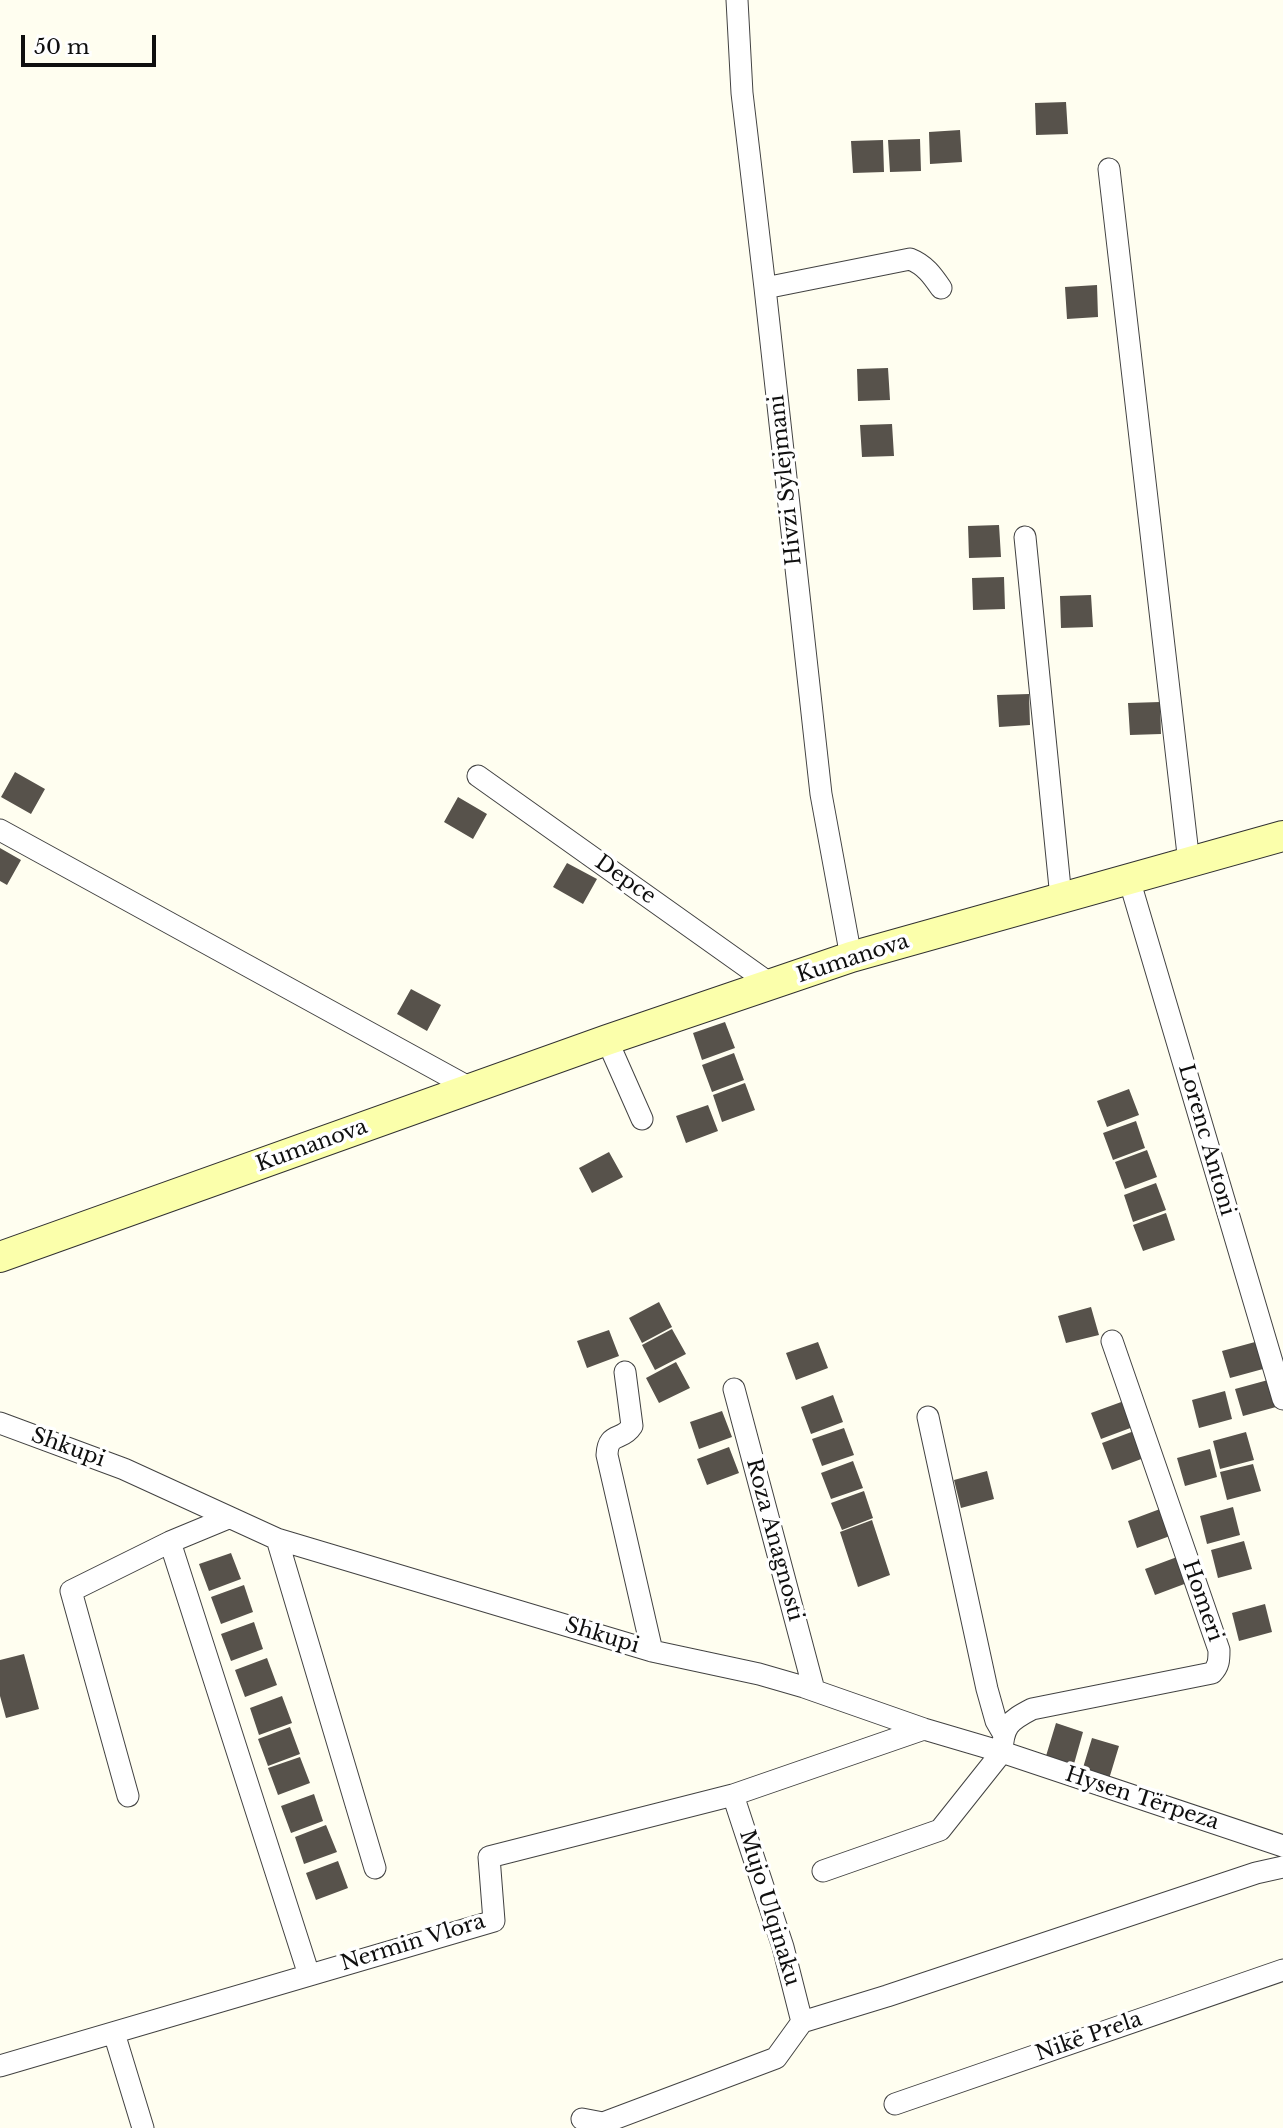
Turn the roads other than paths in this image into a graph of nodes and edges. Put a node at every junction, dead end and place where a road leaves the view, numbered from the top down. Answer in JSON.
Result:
{"nodes":[{"id":1,"x":737,"y":0,"type":"edge"},
{"id":2,"x":1110,"y":169,"type":"dead end"},
{"id":3,"x":765,"y":288,"type":"junction"},
{"id":4,"x":941,"y":288,"type":"dead end"},
{"id":5,"x":1025,"y":537,"type":"dead end"},
{"id":6,"x":478,"y":776,"type":"dead end"},
{"id":7,"x":0,"y":830,"type":"edge"},
{"id":8,"x":1283,"y":836,"type":"edge"},
{"id":9,"x":1189,"y":863,"type":"junction"},
{"id":10,"x":1129,"y":879,"type":"junction"},
{"id":11,"x":1061,"y":898,"type":"junction"},
{"id":12,"x":851,"y":957,"type":"junction"},
{"id":13,"x":772,"y":985,"type":"junction"},
{"id":14,"x":607,"y":1040,"type":"junction"},
{"id":15,"x":472,"y":1089,"type":"junction"},
{"id":16,"x":642,"y":1119,"type":"dead end"},
{"id":17,"x":6,"y":1251,"type":"edge"},
{"id":18,"x":1112,"y":1341,"type":"dead end"},
{"id":19,"x":625,"y":1371,"type":"dead end"},
{"id":20,"x":734,"y":1389,"type":"dead end"},
{"id":21,"x":1283,"y":1399,"type":"edge"},
{"id":22,"x":928,"y":1417,"type":"dead end"},
{"id":23,"x":0,"y":1423,"type":"edge"},
{"id":24,"x":228,"y":1518,"type":"junction"},
{"id":25,"x":277,"y":1539,"type":"junction"},
{"id":26,"x":170,"y":1542,"type":"junction"},
{"id":27,"x":652,"y":1651,"type":"junction"},
{"id":28,"x":814,"y":1690,"type":"junction"},
{"id":29,"x":924,"y":1729,"type":"junction"},
{"id":30,"x":1002,"y":1742,"type":"junction"},
{"id":31,"x":733,"y":1795,"type":"junction"},
{"id":32,"x":128,"y":1796,"type":"dead end"},
{"id":33,"x":1283,"y":1846,"type":"edge"},
{"id":34,"x":1283,"y":1867,"type":"edge"},
{"id":35,"x":375,"y":1868,"type":"dead end"},
{"id":36,"x":823,"y":1871,"type":"dead end"},
{"id":37,"x":1283,"y":1970,"type":"edge"},
{"id":38,"x":309,"y":1975,"type":"junction"},
{"id":39,"x":802,"y":2022,"type":"junction"},
{"id":40,"x":114,"y":2033,"type":"junction"},
{"id":41,"x":0,"y":2066,"type":"edge"},
{"id":42,"x":895,"y":2104,"type":"dead end"},
{"id":43,"x":582,"y":2119,"type":"dead end"},
{"id":44,"x":143,"y":2128,"type":"edge"}],
"edges":[{"from":1,"to":3,"type":"street","name":"Hivzi Sylejmani"},
{"from":2,"to":9,"type":"street"},
{"from":3,"to":4,"type":"street"},
{"from":3,"to":12,"type":"street","name":"Hivzi Sylejmani"},
{"from":5,"to":11,"type":"street"},
{"from":6,"to":13,"type":"street","name":"Depce"},
{"from":7,"to":15,"type":"street"},
{"from":8,"to":9,"type":"main road","name":"Kumanova"},
{"from":9,"to":10,"type":"main road","name":"Kumanova"},
{"from":10,"to":11,"type":"main road","name":"Kumanova"},
{"from":10,"to":21,"type":"street","name":"Lorenc Antoni"},
{"from":11,"to":12,"type":"main road","name":"Kumanova"},
{"from":12,"to":13,"type":"main road","name":"Kumanova"},
{"from":13,"to":14,"type":"main road","name":"Kumanova"},
{"from":14,"to":15,"type":"main road","name":"Kumanova"},
{"from":14,"to":16,"type":"street"},
{"from":15,"to":17,"type":"main road","name":"Kumanova"},
{"from":18,"to":30,"type":"street","name":"Homeri"},
{"from":19,"to":27,"type":"street"},
{"from":20,"to":28,"type":"street","name":"Roza Anagnosti"},
{"from":22,"to":30,"type":"street"},
{"from":23,"to":24,"type":"street","name":"Shkupi"},
{"from":24,"to":25,"type":"street","name":"Shkupi"},
{"from":24,"to":26,"type":"street"},
{"from":25,"to":27,"type":"street","name":"Shkupi"},
{"from":25,"to":35,"type":"street"},
{"from":26,"to":32,"type":"street"},
{"from":26,"to":38,"type":"street"},
{"from":27,"to":28,"type":"street","name":"Shkupi"},
{"from":28,"to":29,"type":"street","name":"Shkupi"},
{"from":29,"to":30,"type":"street","name":"Shkupi"},
{"from":29,"to":31,"type":"street","name":"Nermin Vlora"},
{"from":30,"to":33,"type":"street","name":"Hysen Tërpeza"},
{"from":30,"to":36,"type":"street"},
{"from":31,"to":38,"type":"street","name":"Nermin Vlora"},
{"from":31,"to":39,"type":"street","name":"Mujo Ulqinaku"},
{"from":34,"to":39,"type":"street"},
{"from":37,"to":42,"type":"street","name":"Nikë Prela"},
{"from":38,"to":40,"type":"street","name":"Nermin Vlora"},
{"from":39,"to":43,"type":"street"},
{"from":40,"to":41,"type":"street","name":"Nermin Vlora"},
{"from":40,"to":44,"type":"street"}]}
